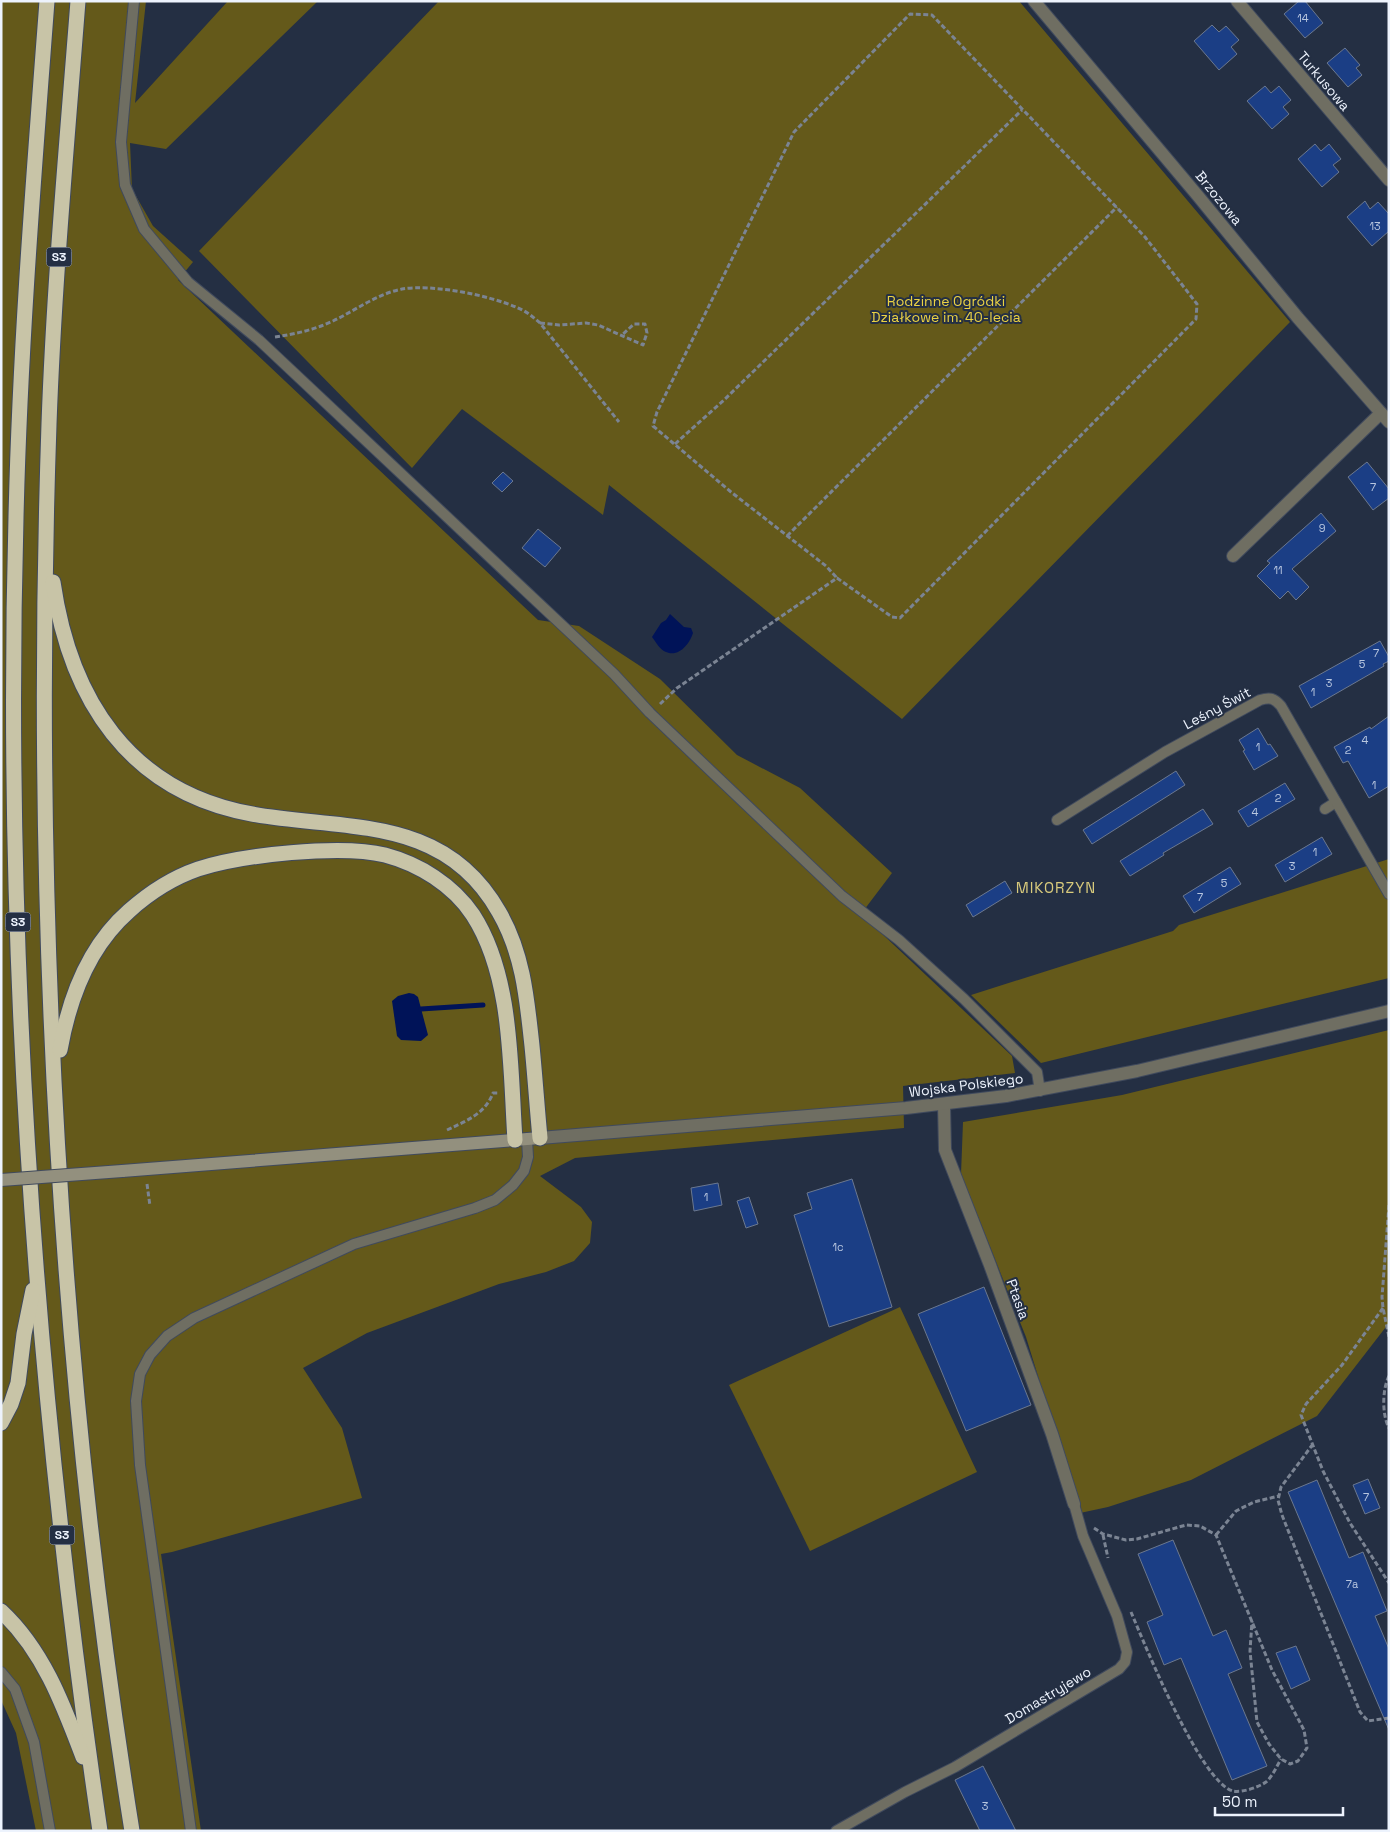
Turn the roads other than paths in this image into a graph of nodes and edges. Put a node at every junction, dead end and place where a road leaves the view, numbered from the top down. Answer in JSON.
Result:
{"nodes":[{"id":1,"x":47,"y":1,"type":"edge"},
{"id":2,"x":78,"y":1,"type":"edge"},
{"id":3,"x":134,"y":1,"type":"edge"},
{"id":4,"x":1034,"y":1,"type":"edge"},
{"id":5,"x":1237,"y":1,"type":"edge"},
{"id":6,"x":1389,"y":180,"type":"edge"},
{"id":7,"x":1385,"y":417,"type":"edge"},
{"id":8,"x":47,"y":514,"type":"junction"},
{"id":9,"x":1233,"y":556,"type":"dead end"},
{"id":10,"x":1336,"y":802,"type":"junction"},
{"id":11,"x":1326,"y":809,"type":"dead end"},
{"id":12,"x":1057,"y":820,"type":"dead end"},
{"id":13,"x":1389,"y":894,"type":"edge"},
{"id":14,"x":1389,"y":1011,"type":"edge"},
{"id":15,"x":55,"y":1091,"type":"junction"},
{"id":16,"x":1040,"y":1091,"type":"junction"},
{"id":17,"x":944,"y":1105,"type":"junction"},
{"id":18,"x":527,"y":1139,"type":"junction"},
{"id":19,"x":1,"y":1180,"type":"edge"},
{"id":20,"x":36,"y":1276,"type":"junction"},
{"id":21,"x":1,"y":1423,"type":"edge"},
{"id":22,"x":1074,"y":1504,"type":"joint"},
{"id":23,"x":1,"y":1611,"type":"edge"},
{"id":24,"x":1,"y":1672,"type":"edge"},
{"id":25,"x":95,"y":1794,"type":"junction"},
{"id":26,"x":50,"y":1831,"type":"edge"},
{"id":27,"x":100,"y":1831,"type":"edge"},
{"id":28,"x":132,"y":1831,"type":"edge"},
{"id":29,"x":191,"y":1831,"type":"edge"},
{"id":30,"x":836,"y":1831,"type":"edge"}],
"edges":[{"from":1,"to":20,"type":"highway","number":"S3"},
{"from":2,"to":8,"type":"highway","number":"S3"},
{"from":3,"to":16,"type":"lane"},
{"from":4,"to":7,"type":"street","name":"Brzozowa"},
{"from":5,"to":6,"type":"street","name":"Turkusowa"},
{"from":7,"to":9,"type":"street","name":"Brzozowa"},
{"from":8,"to":15,"type":"highway","number":"S3"},
{"from":8,"to":18,"type":"highway"},
{"from":10,"to":11,"type":"lane"},
{"from":10,"to":12,"type":"lane","name":"Leśny Świt"},
{"from":10,"to":13,"type":"lane","name":"Leśny Świt"},
{"from":14,"to":16,"type":"street","name":"Wojska Polskiego"},
{"from":15,"to":18,"type":"highway"},
{"from":15,"to":28,"type":"highway","number":"S3"},
{"from":16,"to":17,"type":"street","name":"Wojska Polskiego"},
{"from":17,"to":18,"type":"street","name":"Wojska Polskiego"},
{"from":17,"to":22,"type":"street","name":"Ptasia"},
{"from":18,"to":19,"type":"main road","bridge":true},
{"from":18,"to":29,"type":"lane"},
{"from":20,"to":21,"type":"highway"},
{"from":20,"to":25,"type":"highway","number":"S3"},
{"from":22,"to":30,"type":"lane","name":"Domastryjewo"},
{"from":23,"to":25,"type":"highway"},
{"from":24,"to":26,"type":"lane"},
{"from":25,"to":27,"type":"highway","number":"S3"}]}
